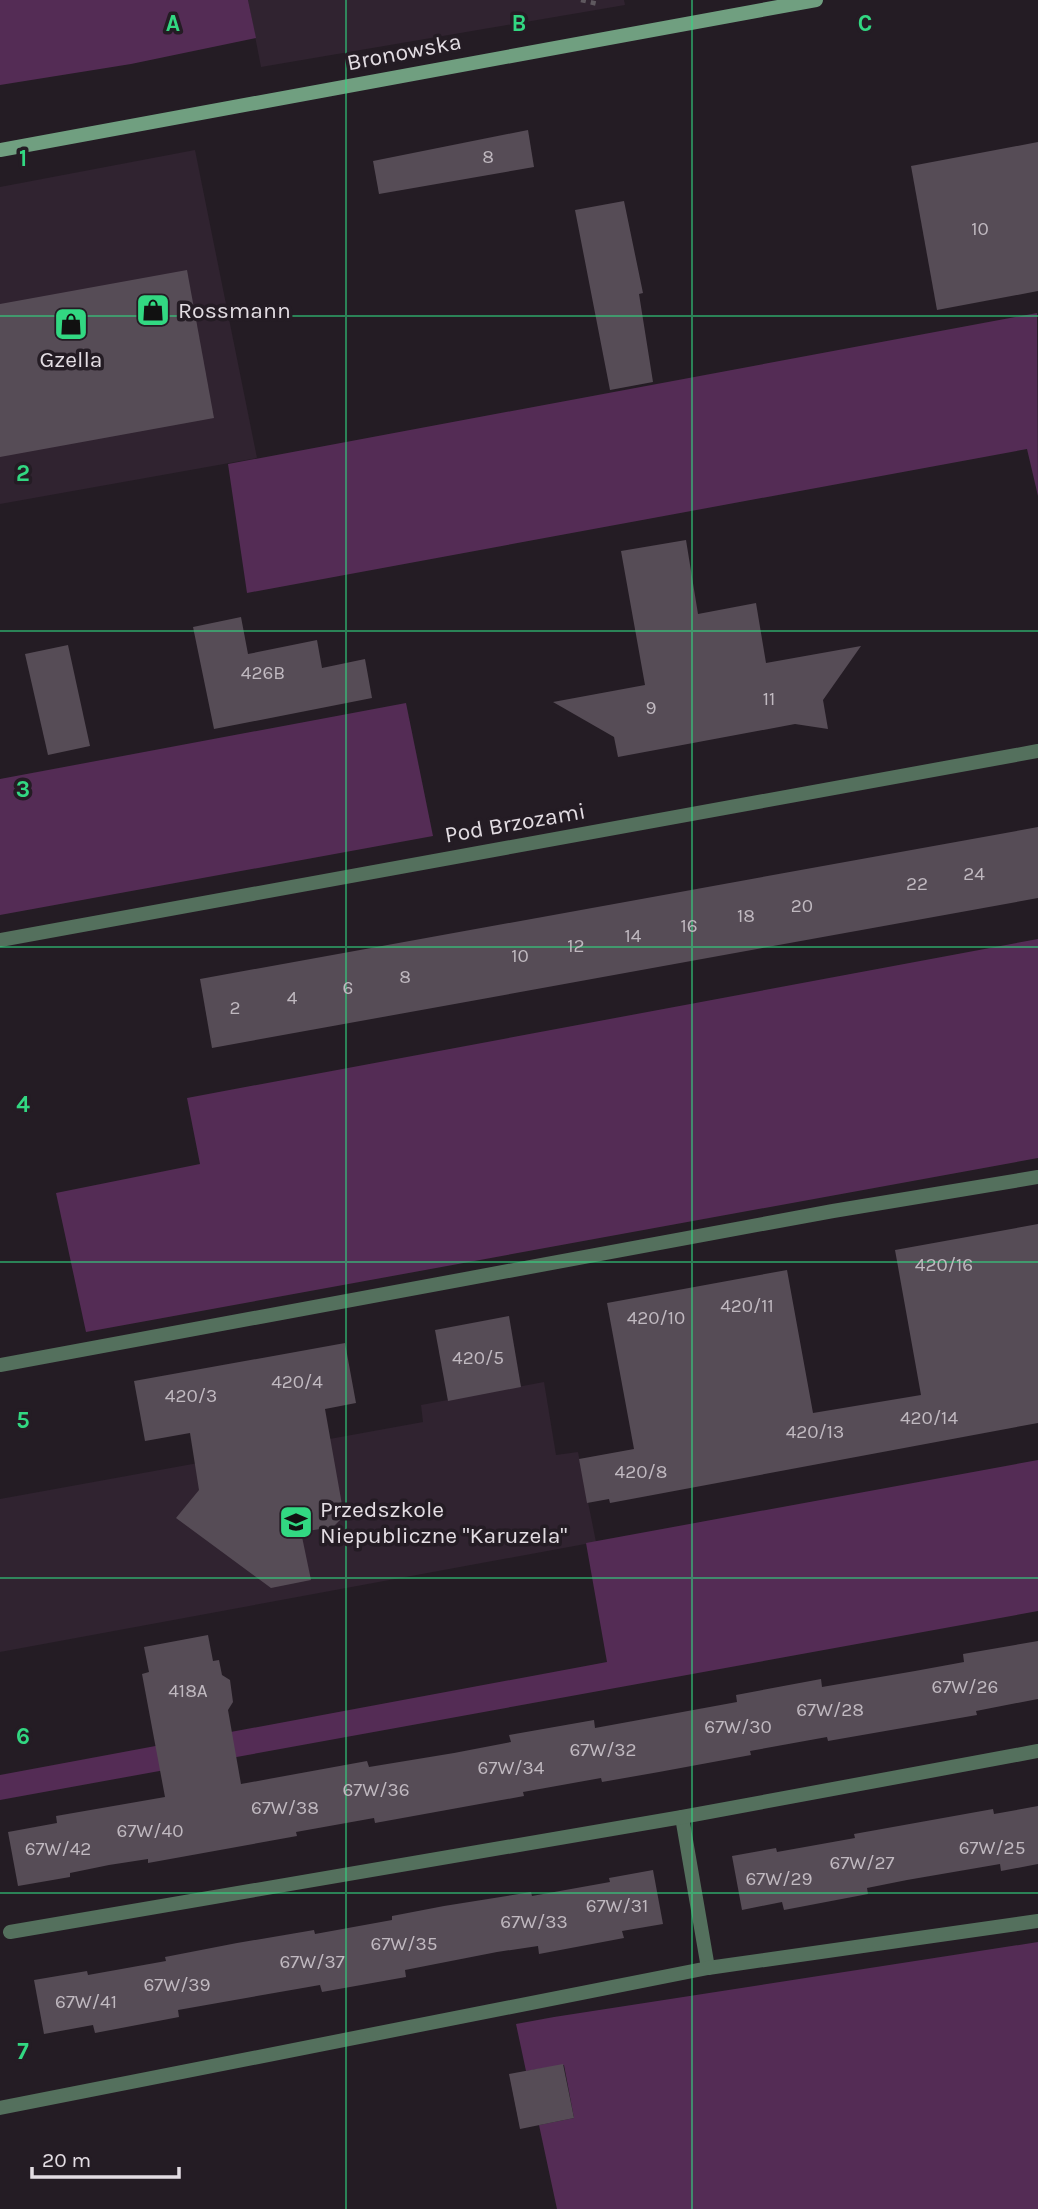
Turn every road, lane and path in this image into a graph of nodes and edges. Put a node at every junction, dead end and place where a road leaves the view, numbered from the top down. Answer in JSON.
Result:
{"nodes":[{"id":1,"x":816,"y":0,"type":"edge"},
{"id":2,"x":0,"y":150,"type":"edge"},
{"id":3,"x":1038,"y":751,"type":"edge"},
{"id":4,"x":0,"y":940,"type":"edge"},
{"id":5,"x":1038,"y":1177,"type":"edge"},
{"id":6,"x":0,"y":1365,"type":"edge"},
{"id":7,"x":1038,"y":1751,"type":"edge"},
{"id":8,"x":682,"y":1817,"type":"junction"},
{"id":9,"x":1038,"y":1921,"type":"edge"},
{"id":10,"x":10,"y":1932,"type":"dead end"},
{"id":11,"x":708,"y":1968,"type":"junction"},
{"id":12,"x":0,"y":2108,"type":"edge"}],
"edges":[{"from":1,"to":2,"type":"street","name":"Bronowska"},
{"from":3,"to":4,"type":"street","name":"Pod Brzozami"},
{"from":5,"to":6,"type":"street"},
{"from":7,"to":8,"type":"street"},
{"from":8,"to":10,"type":"street"},
{"from":8,"to":11,"type":"street"},
{"from":9,"to":11,"type":"street"},
{"from":11,"to":12,"type":"street"}]}
